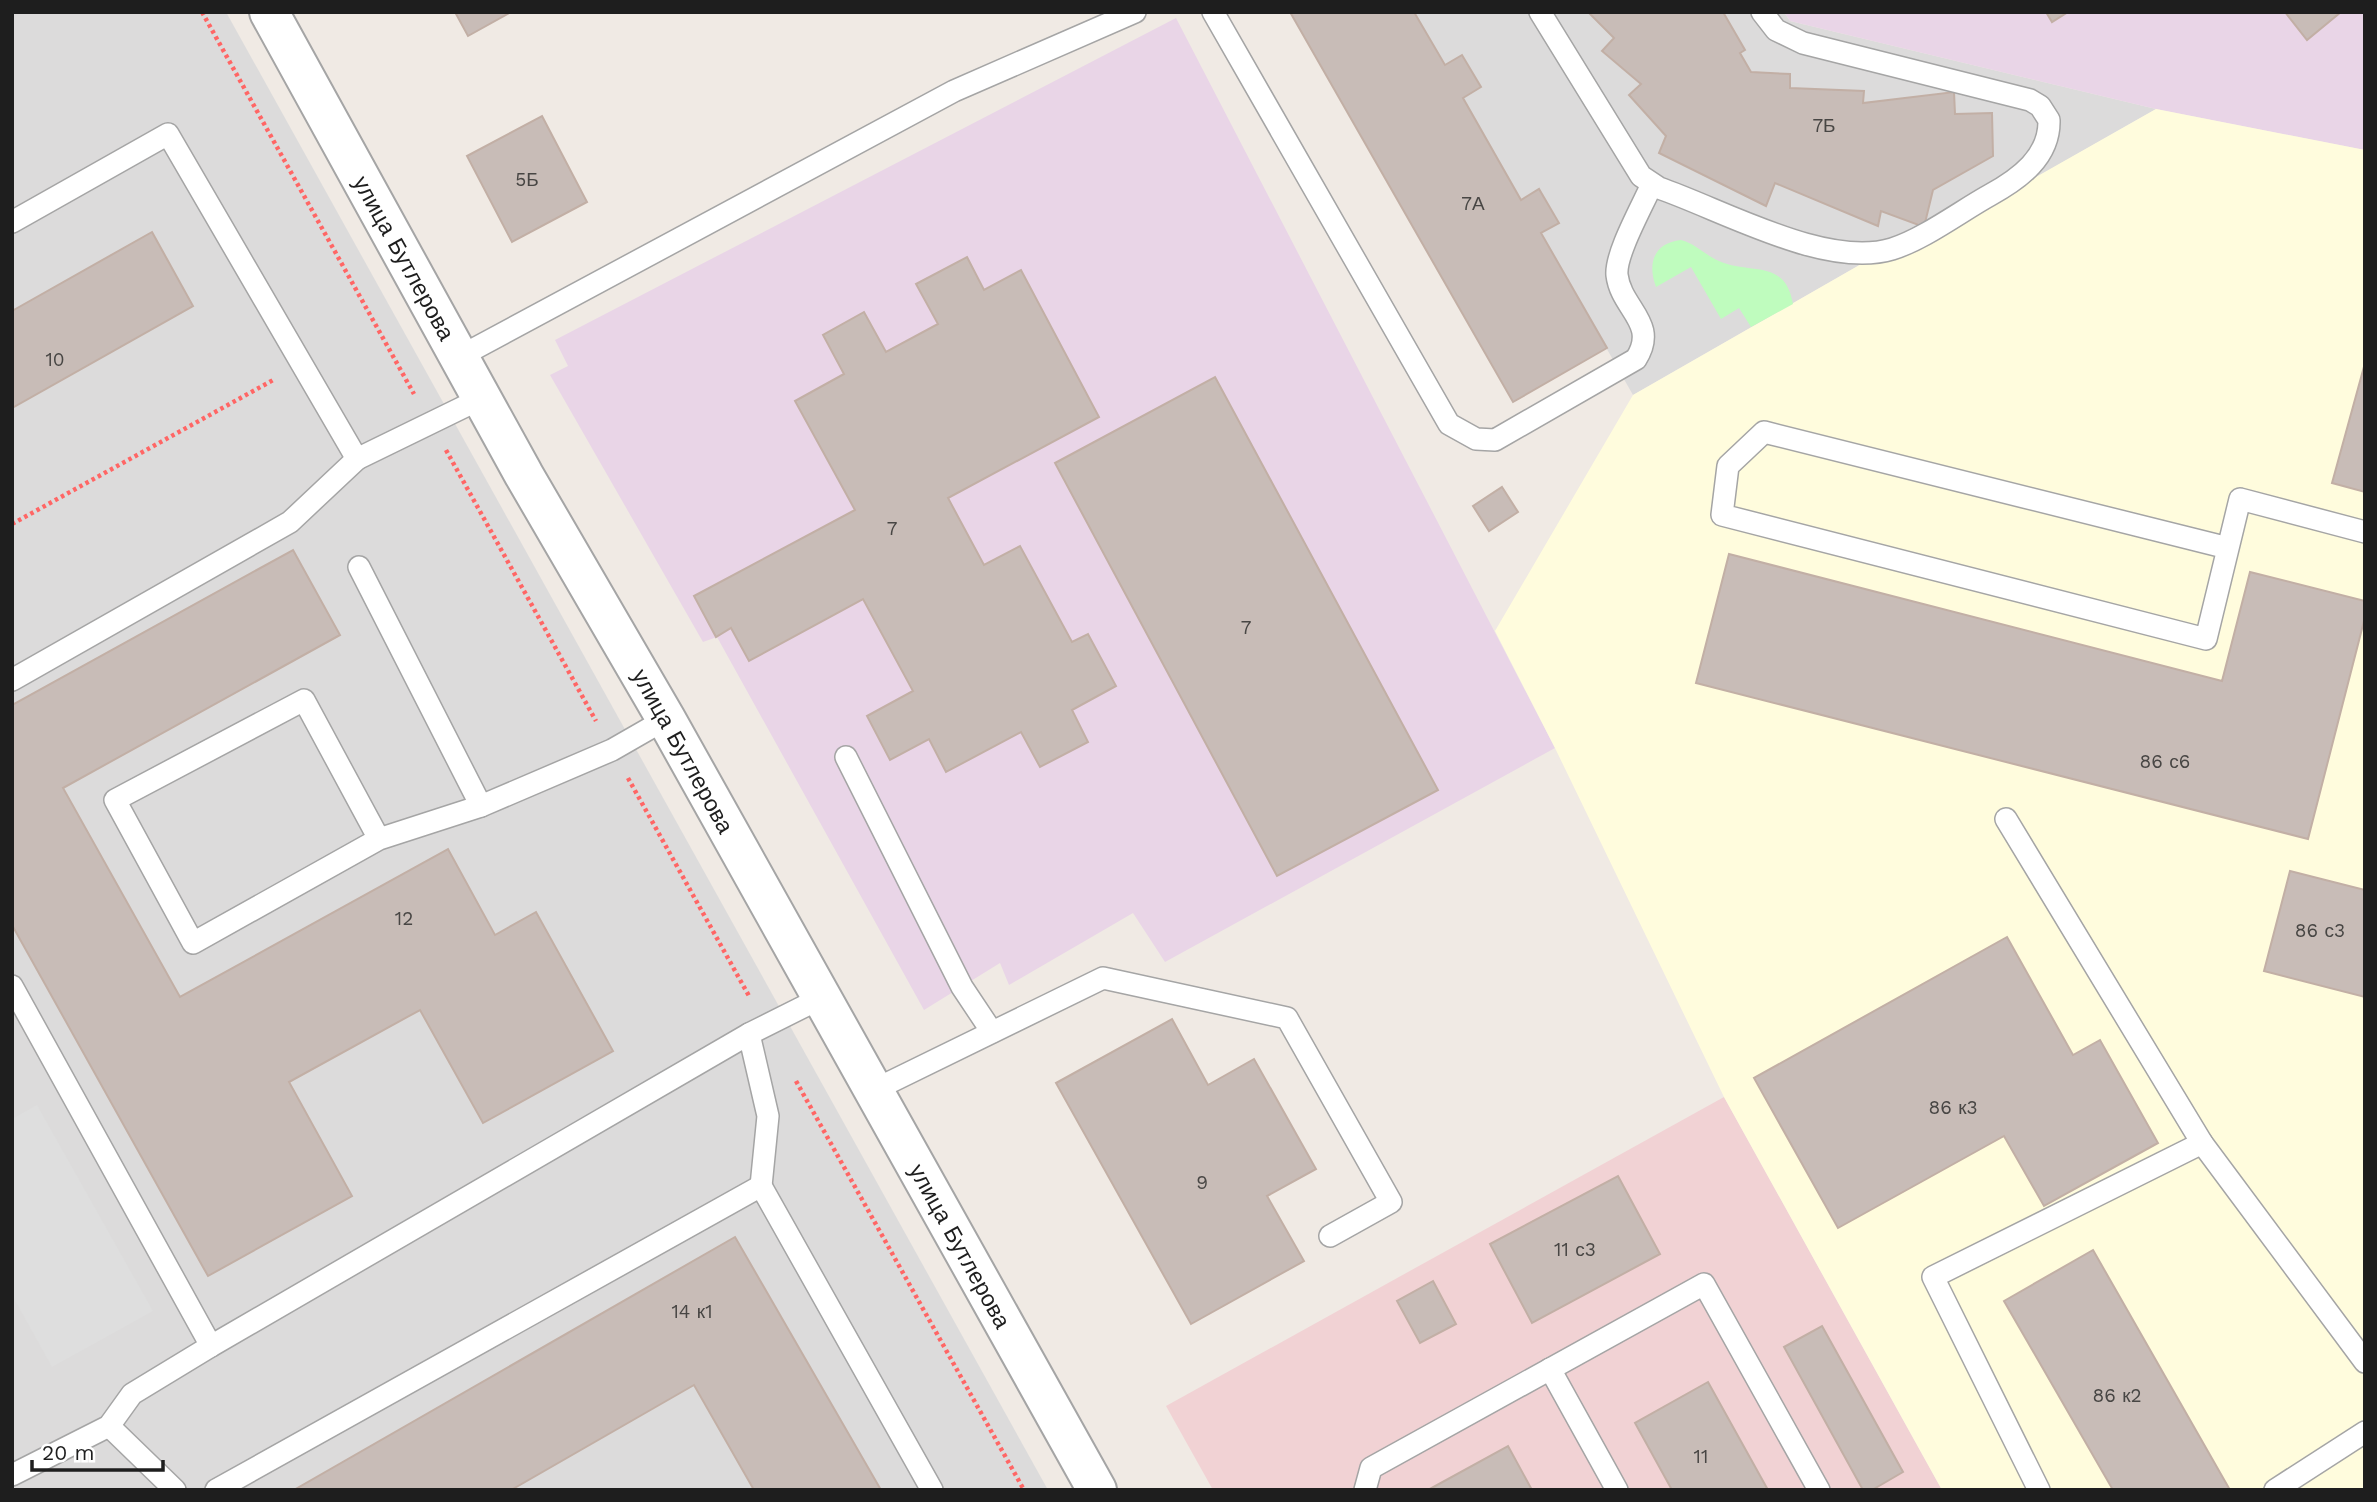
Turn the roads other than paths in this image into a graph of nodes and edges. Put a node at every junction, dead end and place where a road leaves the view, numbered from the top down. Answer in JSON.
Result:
{"nodes":[{"id":1,"x":270,"y":12,"type":"edge"},
{"id":2,"x":1135,"y":12,"type":"edge"},
{"id":3,"x":1213,"y":12,"type":"edge"},
{"id":4,"x":1540,"y":12,"type":"edge"},
{"id":5,"x":1762,"y":12,"type":"edge"},
{"id":6,"x":1652,"y":184,"type":"junction"},
{"id":7,"x":12,"y":222,"type":"edge"},
{"id":8,"x":459,"y":357,"type":"junction"},
{"id":9,"x":482,"y":398,"type":"junction"},
{"id":10,"x":357,"y":459,"type":"junction"},
{"id":11,"x":2365,"y":532,"type":"edge"},
{"id":12,"x":2228,"y":548,"type":"junction"},
{"id":13,"x":359,"y":567,"type":"dead end"},
{"id":14,"x":12,"y":680,"type":"edge"},
{"id":15,"x":666,"y":719,"type":"junction"},
{"id":16,"x":846,"y":757,"type":"dead end"},
{"id":17,"x":481,"y":806,"type":"junction"},
{"id":18,"x":2006,"y":819,"type":"dead end"},
{"id":19,"x":379,"y":839,"type":"junction"},
{"id":20,"x":12,"y":986,"type":"edge"},
{"id":21,"x":821,"y":998,"type":"junction"},
{"id":22,"x":992,"y":1032,"type":"junction"},
{"id":23,"x":749,"y":1034,"type":"junction"},
{"id":24,"x":872,"y":1091,"type":"junction"},
{"id":25,"x":2202,"y":1143,"type":"junction"},
{"id":26,"x":761,"y":1186,"type":"junction"},
{"id":27,"x":1330,"y":1236,"type":"dead end"},
{"id":28,"x":211,"y":1346,"type":"junction"},
{"id":29,"x":2365,"y":1363,"type":"edge"},
{"id":30,"x":1550,"y":1369,"type":"junction"},
{"id":31,"x":109,"y":1426,"type":"junction"},
{"id":32,"x":2365,"y":1432,"type":"edge"},
{"id":33,"x":12,"y":1475,"type":"edge"},
{"id":34,"x":175,"y":1490,"type":"edge"},
{"id":35,"x":216,"y":1490,"type":"edge"},
{"id":36,"x":932,"y":1490,"type":"edge"},
{"id":37,"x":1097,"y":1490,"type":"edge"},
{"id":38,"x":1365,"y":1490,"type":"edge"},
{"id":39,"x":1617,"y":1490,"type":"edge"},
{"id":40,"x":1819,"y":1490,"type":"edge"},
{"id":41,"x":2039,"y":1490,"type":"edge"},
{"id":42,"x":2275,"y":1490,"type":"edge"}],
"edges":[{"from":1,"to":8,"type":"street","name":"улица Бутлерова"},
{"from":2,"to":8,"type":"lane"},
{"from":3,"to":6,"type":"lane"},
{"from":4,"to":6,"type":"lane"},
{"from":5,"to":6,"type":"lane"},
{"from":7,"to":10,"type":"lane"},
{"from":8,"to":9,"type":"street","name":"улица Бутлерова"},
{"from":9,"to":10,"type":"lane"},
{"from":9,"to":15,"type":"street","name":"улица Бутлерова"},
{"from":10,"to":14,"type":"lane"},
{"from":11,"to":12,"type":"lane"},
{"from":12,"to":12,"type":"lane"},
{"from":13,"to":17,"type":"lane"},
{"from":15,"to":17,"type":"lane"},
{"from":15,"to":21,"type":"street","name":"улица Бутлерова"},
{"from":16,"to":22,"type":"lane"},
{"from":17,"to":19,"type":"lane"},
{"from":18,"to":25,"type":"lane"},
{"from":19,"to":19,"type":"lane"},
{"from":20,"to":28,"type":"lane"},
{"from":21,"to":23,"type":"lane"},
{"from":21,"to":24,"type":"street","name":"улица Бутлерова"},
{"from":22,"to":24,"type":"lane"},
{"from":22,"to":27,"type":"lane"},
{"from":23,"to":26,"type":"lane"},
{"from":23,"to":28,"type":"lane"},
{"from":24,"to":37,"type":"street","name":"улица Бутлерова"},
{"from":25,"to":29,"type":"lane"},
{"from":25,"to":41,"type":"lane"},
{"from":26,"to":35,"type":"lane"},
{"from":26,"to":36,"type":"lane"},
{"from":28,"to":31,"type":"lane"},
{"from":30,"to":38,"type":"lane"},
{"from":30,"to":39,"type":"lane"},
{"from":30,"to":40,"type":"lane"},
{"from":31,"to":33,"type":"lane"},
{"from":31,"to":34,"type":"lane"},
{"from":32,"to":42,"type":"lane"}]}
